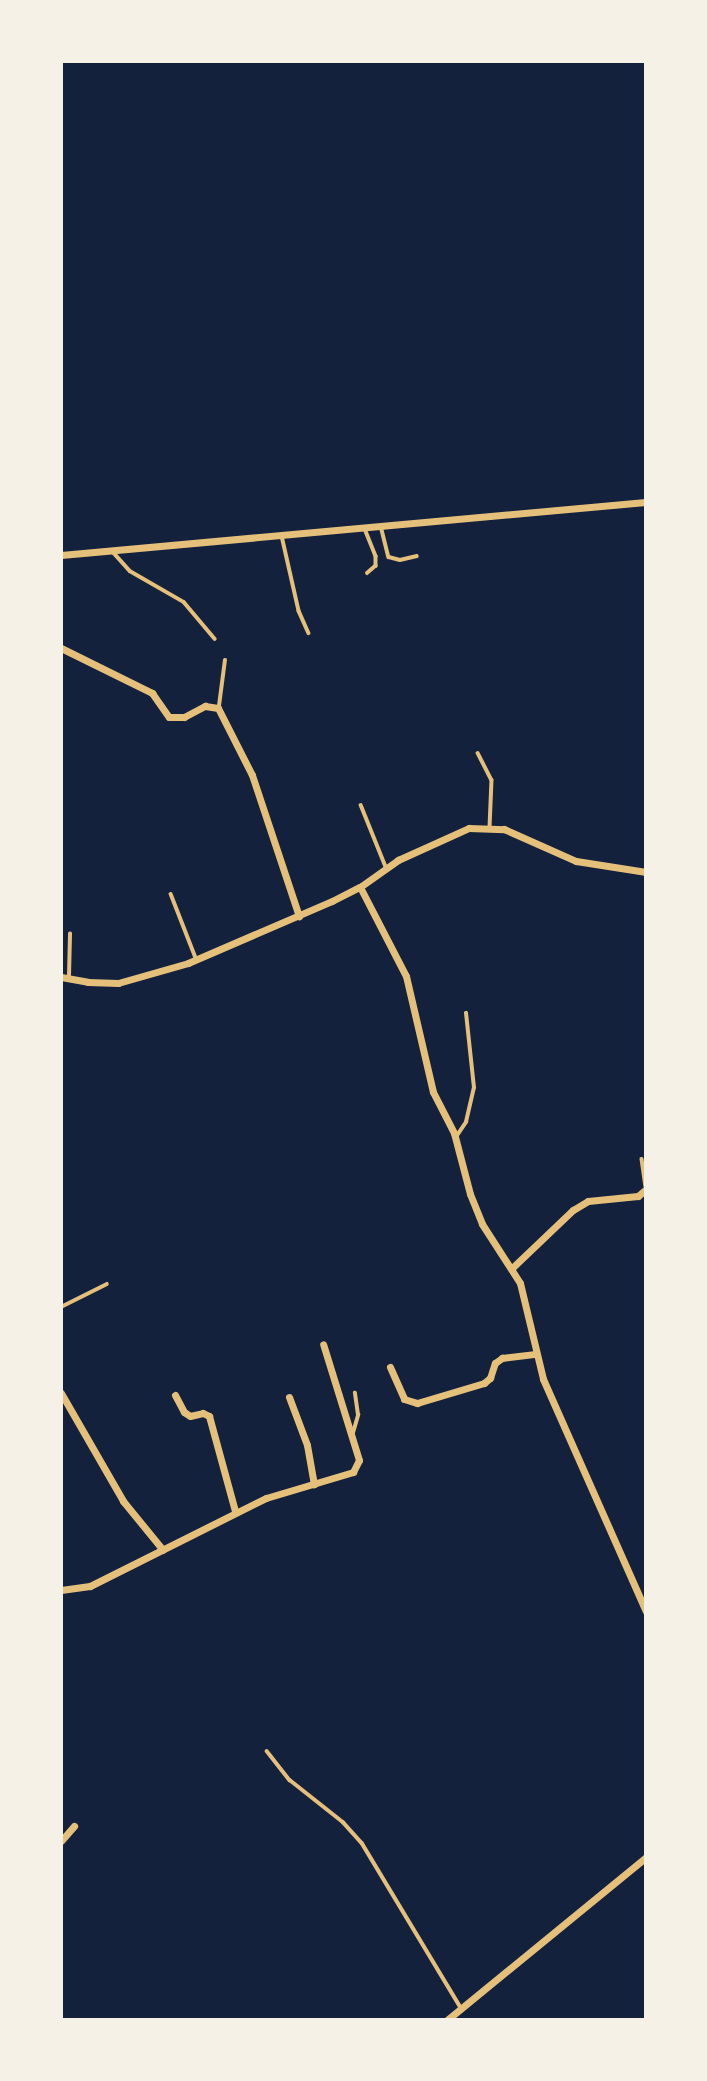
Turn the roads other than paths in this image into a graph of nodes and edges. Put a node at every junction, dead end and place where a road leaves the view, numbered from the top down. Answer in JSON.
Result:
{"nodes":[{"id":1,"x":646,"y":502,"type":"edge"},
{"id":2,"x":381,"y":526,"type":"junction"},
{"id":3,"x":365,"y":528,"type":"junction"},
{"id":4,"x":282,"y":536,"type":"junction"},
{"id":5,"x":113,"y":552,"type":"junction"},
{"id":6,"x":61,"y":555,"type":"edge"},
{"id":7,"x":417,"y":556,"type":"dead end"},
{"id":8,"x":368,"y":573,"type":"dead end"},
{"id":9,"x":309,"y":633,"type":"dead end"},
{"id":10,"x":215,"y":639,"type":"dead end"},
{"id":11,"x":61,"y":648,"type":"edge"},
{"id":12,"x":225,"y":660,"type":"dead end"},
{"id":13,"x":218,"y":708,"type":"junction"},
{"id":14,"x":478,"y":753,"type":"dead end"},
{"id":15,"x":361,"y":805,"type":"dead end"},
{"id":16,"x":490,"y":828,"type":"junction"},
{"id":17,"x":386,"y":867,"type":"junction"},
{"id":18,"x":646,"y":872,"type":"edge"},
{"id":19,"x":360,"y":887,"type":"junction"},
{"id":20,"x":171,"y":894,"type":"dead end"},
{"id":21,"x":299,"y":916,"type":"junction"},
{"id":22,"x":70,"y":934,"type":"dead end"},
{"id":23,"x":197,"y":960,"type":"junction"},
{"id":24,"x":65,"y":978,"type":"edge"},
{"id":25,"x":466,"y":1013,"type":"dead end"},
{"id":26,"x":455,"y":1138,"type":"junction"},
{"id":27,"x":642,"y":1159,"type":"dead end"},
{"id":28,"x":646,"y":1187,"type":"edge"},
{"id":29,"x":512,"y":1268,"type":"junction"},
{"id":30,"x":107,"y":1284,"type":"dead end"},
{"id":31,"x":61,"y":1307,"type":"edge"},
{"id":32,"x":323,"y":1344,"type":"dead end"},
{"id":33,"x":536,"y":1354,"type":"junction"},
{"id":34,"x":390,"y":1367,"type":"dead end"},
{"id":35,"x":61,"y":1393,"type":"edge"},
{"id":36,"x":355,"y":1393,"type":"dead end"},
{"id":37,"x":175,"y":1395,"type":"dead end"},
{"id":38,"x":289,"y":1397,"type":"dead end"},
{"id":39,"x":353,"y":1433,"type":"junction"},
{"id":40,"x":314,"y":1484,"type":"junction"},
{"id":41,"x":235,"y":1511,"type":"junction"},
{"id":42,"x":163,"y":1550,"type":"junction"},
{"id":43,"x":61,"y":1590,"type":"edge"},
{"id":44,"x":646,"y":1611,"type":"edge"},
{"id":45,"x":267,"y":1751,"type":"dead end"},
{"id":46,"x":74,"y":1826,"type":"dead end"},
{"id":47,"x":61,"y":1841,"type":"edge"},
{"id":48,"x":646,"y":1857,"type":"edge"},
{"id":49,"x":461,"y":2008,"type":"junction"},
{"id":50,"x":447,"y":2020,"type":"edge"}],
"edges":[{"from":1,"to":2,"type":"street"},
{"from":2,"to":3,"type":"street"},
{"from":2,"to":7,"type":"lane"},
{"from":3,"to":4,"type":"street"},
{"from":3,"to":8,"type":"lane"},
{"from":4,"to":5,"type":"street"},
{"from":4,"to":9,"type":"lane"},
{"from":5,"to":6,"type":"street"},
{"from":5,"to":10,"type":"lane"},
{"from":11,"to":13,"type":"street"},
{"from":12,"to":13,"type":"lane"},
{"from":13,"to":21,"type":"street"},
{"from":14,"to":16,"type":"lane"},
{"from":15,"to":17,"type":"lane"},
{"from":16,"to":17,"type":"street"},
{"from":16,"to":18,"type":"street"},
{"from":17,"to":19,"type":"street"},
{"from":19,"to":21,"type":"street"},
{"from":19,"to":26,"type":"street"},
{"from":20,"to":23,"type":"lane"},
{"from":21,"to":23,"type":"street"},
{"from":22,"to":24,"type":"lane"},
{"from":23,"to":24,"type":"street"},
{"from":25,"to":26,"type":"lane"},
{"from":26,"to":29,"type":"street"},
{"from":27,"to":28,"type":"lane"},
{"from":28,"to":29,"type":"street"},
{"from":29,"to":33,"type":"street"},
{"from":30,"to":31,"type":"lane"},
{"from":32,"to":39,"type":"street"},
{"from":33,"to":34,"type":"street"},
{"from":33,"to":44,"type":"street"},
{"from":35,"to":42,"type":"street"},
{"from":36,"to":39,"type":"lane"},
{"from":37,"to":41,"type":"street"},
{"from":38,"to":40,"type":"street"},
{"from":39,"to":40,"type":"street"},
{"from":40,"to":41,"type":"street"},
{"from":41,"to":42,"type":"street"},
{"from":42,"to":43,"type":"street"},
{"from":45,"to":49,"type":"lane"},
{"from":46,"to":47,"type":"street"},
{"from":48,"to":49,"type":"street"},
{"from":49,"to":50,"type":"street"}]}
